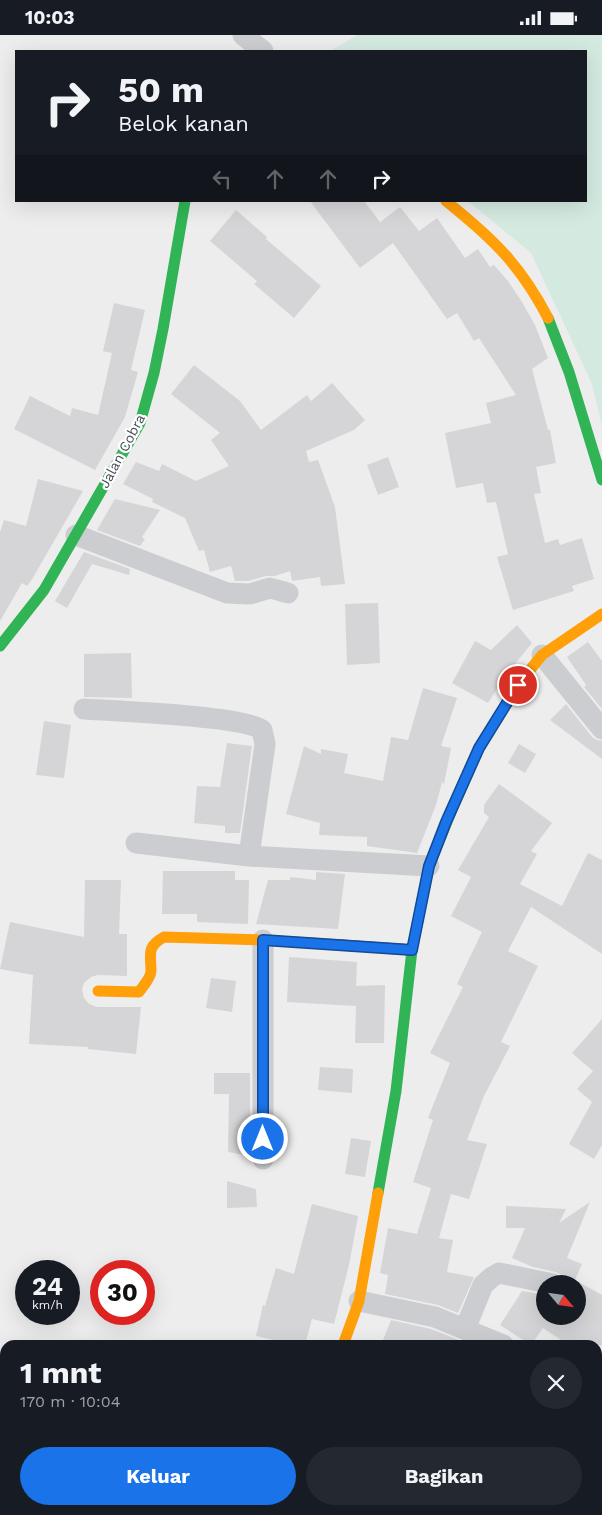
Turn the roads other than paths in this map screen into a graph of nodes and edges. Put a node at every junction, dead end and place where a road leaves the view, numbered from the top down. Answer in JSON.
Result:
{"nodes":[{"id":1,"x":186,"y":202,"type":"edge"},
{"id":2,"x":447,"y":202,"type":"edge"},
{"id":3,"x":602,"y":480,"type":"edge"},
{"id":4,"x":76,"y":535,"type":"junction"},
{"id":5,"x":288,"y":593,"type":"dead end"},
{"id":6,"x":602,"y":614,"type":"edge"},
{"id":7,"x":0,"y":646,"type":"edge"},
{"id":8,"x":542,"y":655,"type":"junction"},
{"id":9,"x":84,"y":709,"type":"dead end"},
{"id":10,"x":602,"y":729,"type":"edge"},
{"id":11,"x":136,"y":843,"type":"dead end"},
{"id":12,"x":249,"y":856,"type":"junction"},
{"id":13,"x":429,"y":866,"type":"junction"},
{"id":14,"x":263,"y":940,"type":"junction"},
{"id":15,"x":412,"y":950,"type":"junction"},
{"id":16,"x":98,"y":991,"type":"dead end"},
{"id":17,"x":263,"y":1159,"type":"dead end"},
{"id":18,"x":536,"y":1281,"type":"edge"},
{"id":19,"x":359,"y":1301,"type":"junction"},
{"id":20,"x":465,"y":1329,"type":"junction"},
{"id":21,"x":345,"y":1340,"type":"edge"},
{"id":22,"x":491,"y":1340,"type":"edge"}],
"edges":[{"from":1,"to":4,"type":"street","name":"Jalan Cobra"},
{"from":2,"to":3,"type":"street"},
{"from":4,"to":5,"type":"street"},
{"from":4,"to":7,"type":"street","name":"Jalan Cobra"},
{"from":6,"to":8,"type":"street"},
{"from":8,"to":10,"type":"street"},
{"from":8,"to":13,"type":"street"},
{"from":9,"to":12,"type":"street"},
{"from":11,"to":12,"type":"street"},
{"from":12,"to":13,"type":"street"},
{"from":13,"to":15,"type":"street"},
{"from":14,"to":15,"type":"street"},
{"from":14,"to":16,"type":"street"},
{"from":14,"to":17,"type":"street"},
{"from":15,"to":19,"type":"street"},
{"from":18,"to":20,"type":"street"},
{"from":19,"to":20,"type":"street"},
{"from":19,"to":21,"type":"street"},
{"from":20,"to":22,"type":"street"}]}
